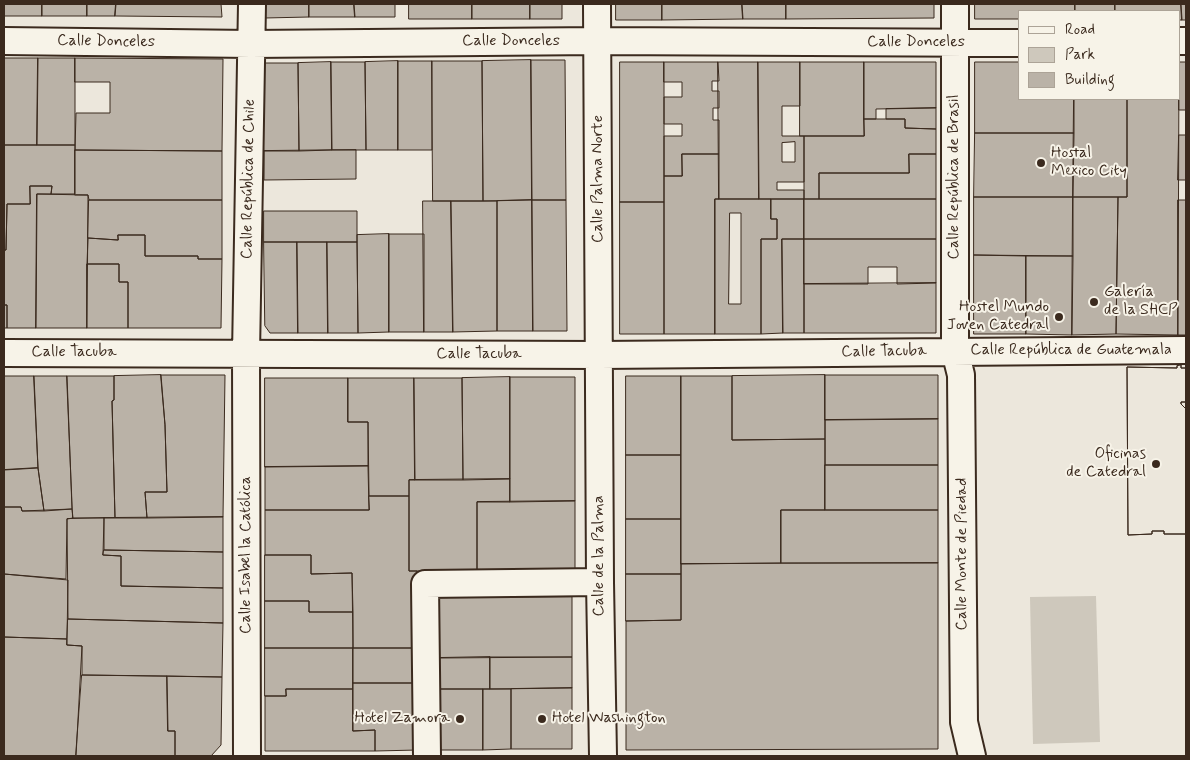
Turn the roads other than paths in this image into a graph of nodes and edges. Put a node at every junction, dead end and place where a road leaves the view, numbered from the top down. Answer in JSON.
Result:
{"nodes":[{"id":1,"x":252,"y":4,"type":"edge"},
{"id":2,"x":597,"y":4,"type":"edge"},
{"id":3,"x":956,"y":4,"type":"edge"},
{"id":4,"x":4,"y":41,"type":"edge"},
{"id":5,"x":598,"y":41,"type":"junction"},
{"id":6,"x":1018,"y":43,"type":"edge"},
{"id":7,"x":251,"y":44,"type":"junction"},
{"id":8,"x":955,"y":44,"type":"junction"},
{"id":9,"x":1186,"y":350,"type":"edge"},
{"id":10,"x":955,"y":351,"type":"junction"},
{"id":11,"x":4,"y":353,"type":"edge"},
{"id":12,"x":246,"y":354,"type":"junction"},
{"id":13,"x":600,"y":355,"type":"junction"},
{"id":14,"x":600,"y":582,"type":"junction"},
{"id":15,"x":247,"y":756,"type":"edge"},
{"id":16,"x":427,"y":756,"type":"edge"},
{"id":17,"x":603,"y":756,"type":"edge"},
{"id":18,"x":972,"y":756,"type":"edge"}],
"edges":[{"from":1,"to":7,"type":"street","name":"Calle República de Chile"},
{"from":2,"to":5,"type":"street","name":"Calle Palma Norte"},
{"from":3,"to":8,"type":"street","name":"Calle República de Brasil"},
{"from":4,"to":7,"type":"street","name":"Calle Donceles"},
{"from":5,"to":7,"type":"street","name":"Calle Donceles"},
{"from":5,"to":8,"type":"street","name":"Calle Donceles"},
{"from":5,"to":13,"type":"street","name":"Calle Palma Norte"},
{"from":6,"to":8,"type":"street","name":"Calle Donceles"},
{"from":7,"to":12,"type":"street","name":"Calle República de Chile"},
{"from":8,"to":10,"type":"street","name":"Calle República de Brasil"},
{"from":9,"to":10,"type":"street","name":"Calle República de Guatemala"},
{"from":10,"to":13,"type":"street","name":"Calle Tacuba"},
{"from":10,"to":18,"type":"street","name":"Calle Monte de Piedad"},
{"from":11,"to":12,"type":"street","name":"Calle Tacuba"},
{"from":12,"to":13,"type":"street","name":"Calle Tacuba"},
{"from":12,"to":15,"type":"street","name":"Calle Isabel la Católica"},
{"from":13,"to":14,"type":"street","name":"Calle de la Palma"},
{"from":14,"to":16,"type":"street"},
{"from":14,"to":17,"type":"street","name":"Calle de la Palma"}]}
